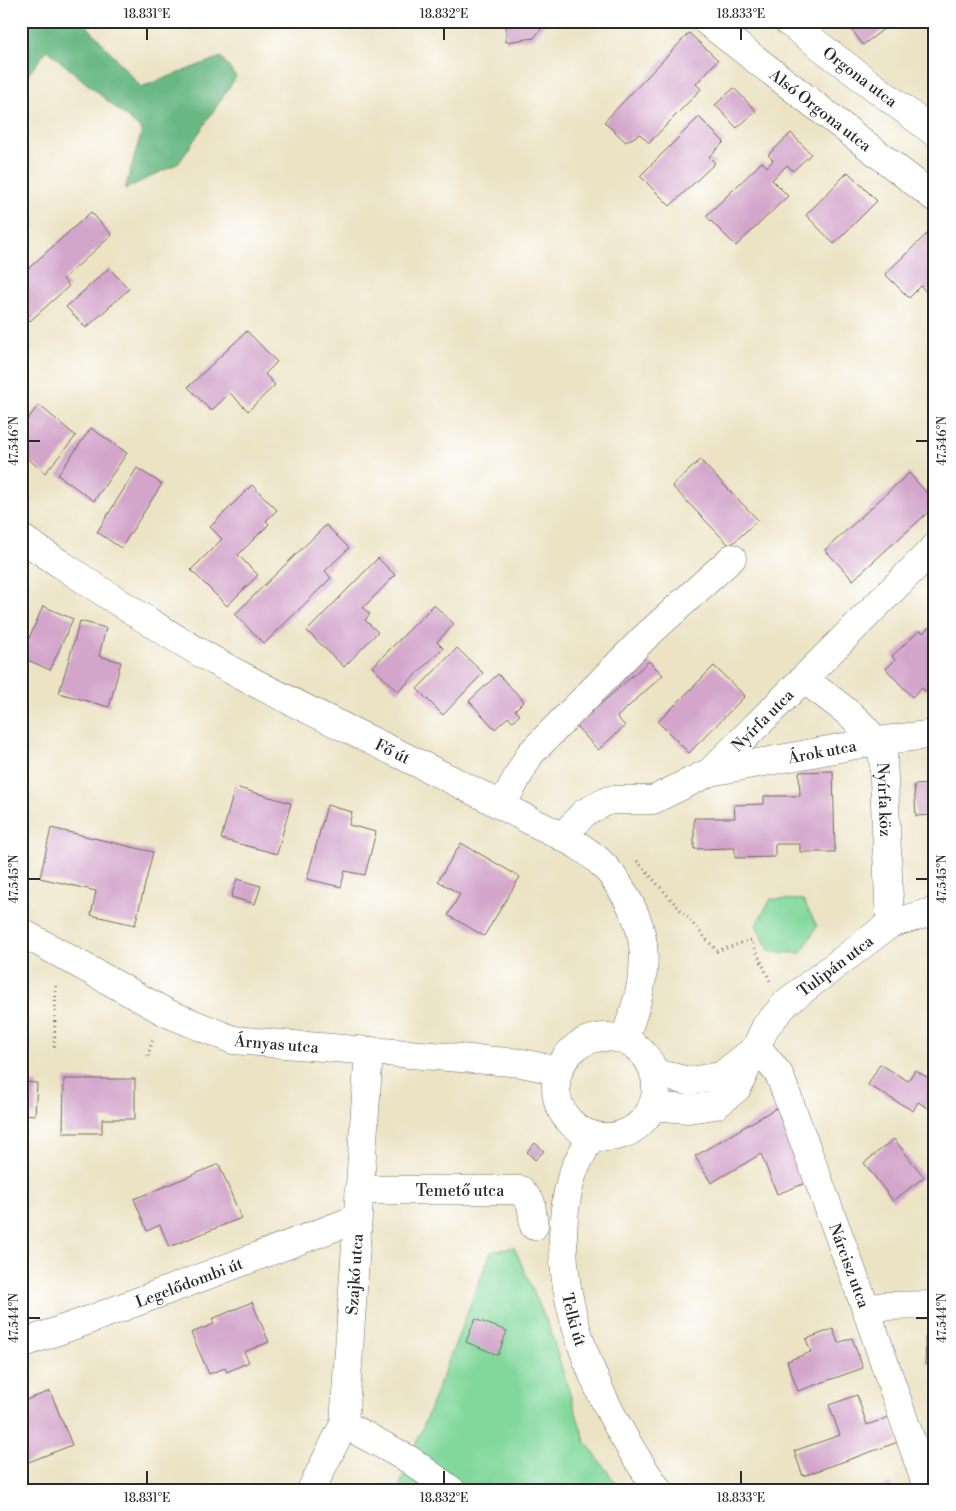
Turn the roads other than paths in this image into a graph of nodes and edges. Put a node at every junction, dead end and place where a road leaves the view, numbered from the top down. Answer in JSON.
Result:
{"nodes":[{"id":1,"x":706,"y":21,"type":"edge"},
{"id":2,"x":787,"y":21,"type":"edge"},
{"id":3,"x":935,"y":133,"type":"edge"},
{"id":4,"x":935,"y":198,"type":"edge"},
{"id":5,"x":21,"y":538,"type":"edge"},
{"id":6,"x":935,"y":547,"type":"edge"},
{"id":7,"x":732,"y":558,"type":"dead end"},
{"id":8,"x":805,"y":680,"type":"junction"},
{"id":9,"x":935,"y":734,"type":"edge"},
{"id":10,"x":877,"y":741,"type":"junction"},
{"id":11,"x":710,"y":772,"type":"junction"},
{"id":12,"x":502,"y":805,"type":"junction"},
{"id":13,"x":562,"y":837,"type":"junction"},
{"id":14,"x":935,"y":911,"type":"edge"},
{"id":15,"x":890,"y":924,"type":"junction"},
{"id":16,"x":21,"y":932,"type":"edge"},
{"id":17,"x":624,"y":1040,"type":"junction"},
{"id":18,"x":757,"y":1048,"type":"junction"},
{"id":19,"x":369,"y":1050,"type":"junction"},
{"id":20,"x":558,"y":1071,"type":"junction"},
{"id":21,"x":654,"y":1073,"type":"junction"},
{"id":22,"x":652,"y":1106,"type":"junction"},
{"id":23,"x":592,"y":1135,"type":"junction"},
{"id":24,"x":359,"y":1190,"type":"junction"},
{"id":25,"x":356,"y":1219,"type":"junction"},
{"id":26,"x":534,"y":1226,"type":"dead end"},
{"id":27,"x":935,"y":1305,"type":"edge"},
{"id":28,"x":866,"y":1309,"type":"junction"},
{"id":29,"x":21,"y":1344,"type":"edge"},
{"id":30,"x":344,"y":1424,"type":"junction"},
{"id":31,"x":311,"y":1490,"type":"edge"},
{"id":32,"x":451,"y":1490,"type":"edge"},
{"id":33,"x":658,"y":1490,"type":"edge"},
{"id":34,"x":928,"y":1490,"type":"edge"}],
"edges":[{"from":1,"to":4,"type":"street","name":"Alsó Orgona utca"},
{"from":2,"to":3,"type":"street","name":"Orgona utca"},
{"from":5,"to":12,"type":"street","name":"Fő út"},
{"from":6,"to":8,"type":"street","name":"Nyírfa utca"},
{"from":7,"to":12,"type":"street"},
{"from":8,"to":10,"type":"street","name":"Nyírfa köz"},
{"from":8,"to":11,"type":"street","name":"Nyírfa utca"},
{"from":9,"to":10,"type":"street","name":"Árok utca"},
{"from":10,"to":11,"type":"street","name":"Árok utca"},
{"from":10,"to":15,"type":"street","name":"Nyírfa köz"},
{"from":11,"to":13,"type":"street","name":"Nyírfa utca"},
{"from":12,"to":13,"type":"street","name":"Fő út"},
{"from":13,"to":17,"type":"street","name":"Fő út"},
{"from":14,"to":15,"type":"street","name":"Tulipán utca"},
{"from":15,"to":18,"type":"street","name":"Tulipán utca"},
{"from":16,"to":19,"type":"street","name":"Árnyas utca"},
{"from":17,"to":20,"type":"street"},
{"from":17,"to":21,"type":"street"},
{"from":18,"to":21,"type":"street","name":"Tulipán utca"},
{"from":18,"to":22,"type":"street","name":"Tulipán utca"},
{"from":18,"to":28,"type":"street","name":"Nárcisz utca"},
{"from":19,"to":20,"type":"street","name":"Árnyas utca"},
{"from":19,"to":24,"type":"street","name":"Szajkó utca"},
{"from":20,"to":23,"type":"street"},
{"from":21,"to":22,"type":"street"},
{"from":22,"to":23,"type":"street"},
{"from":23,"to":33,"type":"street","name":"Telki út"},
{"from":24,"to":25,"type":"street","name":"Szajkó utca"},
{"from":24,"to":26,"type":"street","name":"Temető utca"},
{"from":25,"to":29,"type":"street","name":"Legelődombi út"},
{"from":25,"to":30,"type":"street","name":"Szajkó utca"},
{"from":27,"to":28,"type":"street"},
{"from":28,"to":34,"type":"street","name":"Nárcisz utca"},
{"from":30,"to":31,"type":"street","name":"Szajkó utca"},
{"from":30,"to":32,"type":"street"}]}
